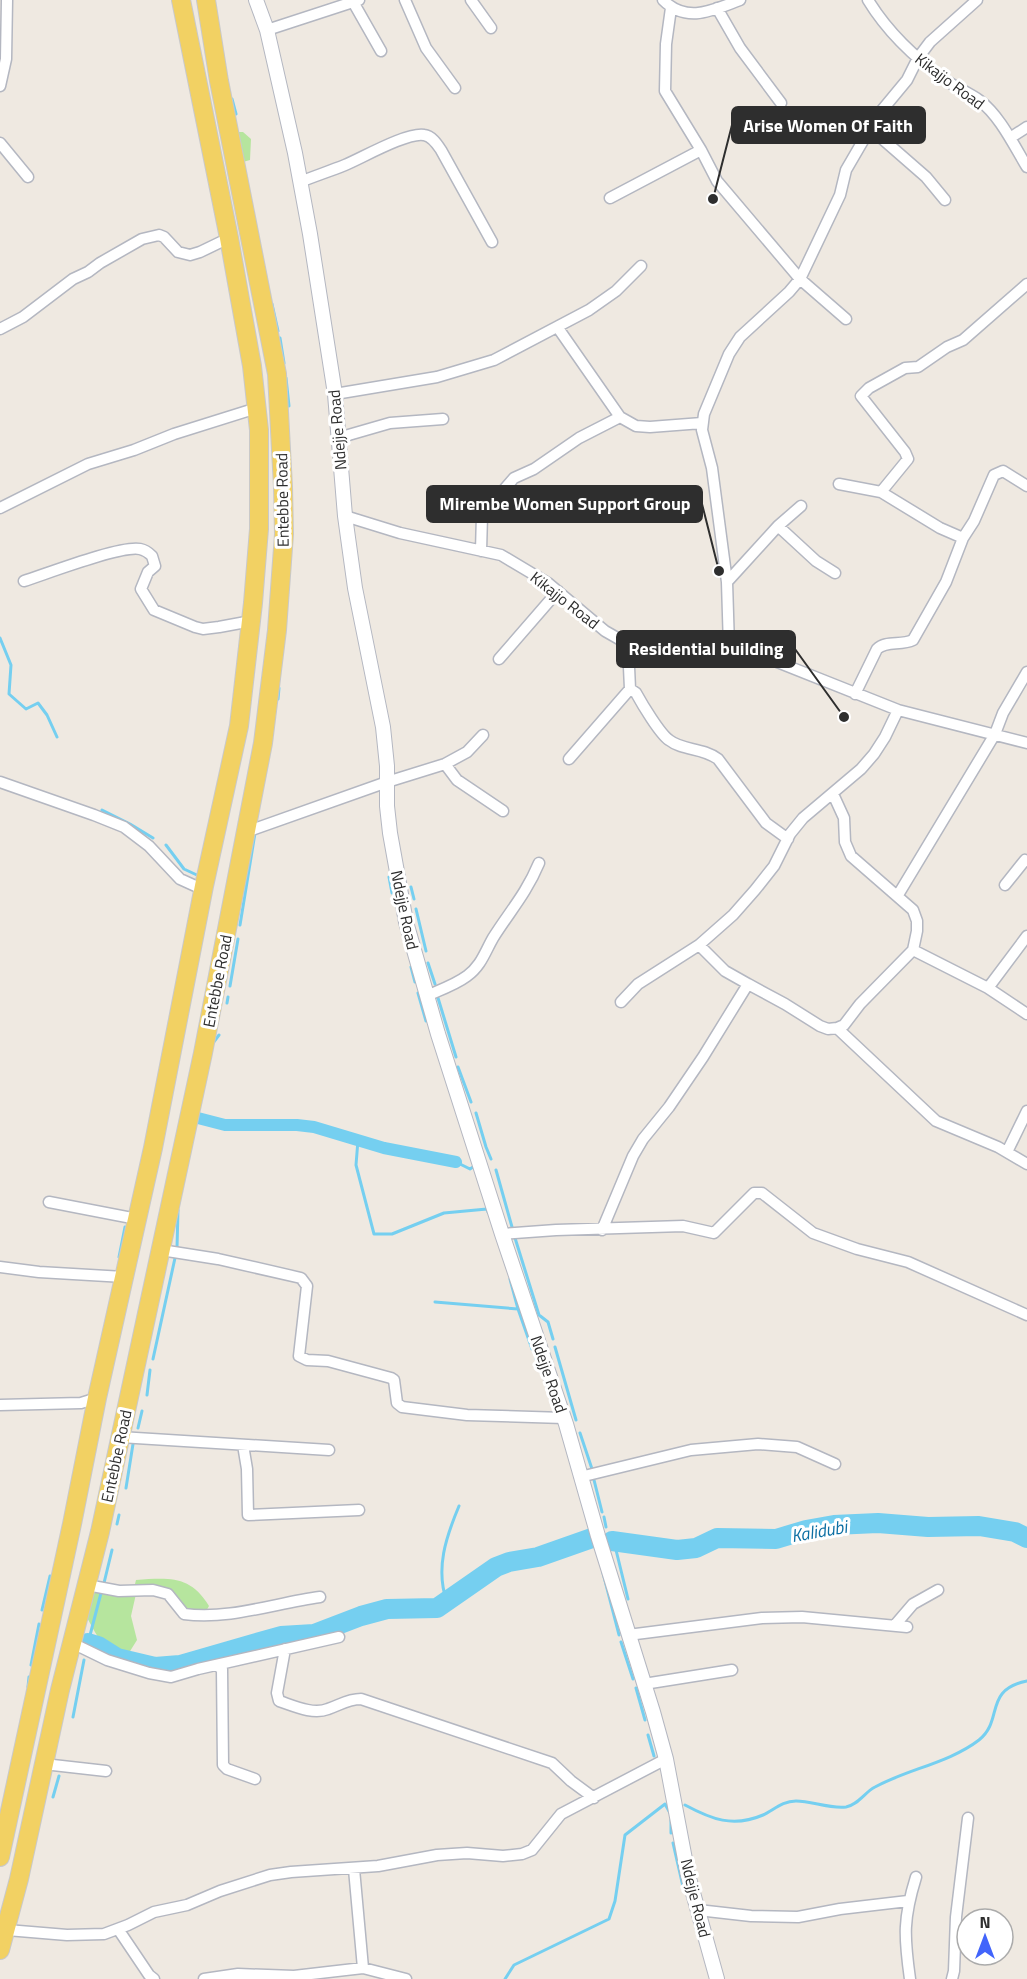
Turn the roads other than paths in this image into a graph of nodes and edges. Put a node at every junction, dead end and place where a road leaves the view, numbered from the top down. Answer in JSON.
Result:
{"nodes":[{"id":1,"x":7,"y":0,"type":"edge"},
{"id":2,"x":181,"y":0,"type":"edge"},
{"id":3,"x":206,"y":0,"type":"edge"},
{"id":4,"x":256,"y":0,"type":"edge"},
{"id":5,"x":405,"y":0,"type":"edge"},
{"id":6,"x":471,"y":0,"type":"edge"},
{"id":7,"x":740,"y":0,"type":"edge"},
{"id":8,"x":867,"y":0,"type":"edge"},
{"id":9,"x":977,"y":0,"type":"edge"},
{"id":10,"x":355,"y":1,"type":"edge"},
{"id":11,"x":667,"y":4,"type":"edge"},
{"id":12,"x":717,"y":8,"type":"junction"},
{"id":13,"x":491,"y":28,"type":"dead end"},
{"id":14,"x":267,"y":30,"type":"junction"},
{"id":15,"x":381,"y":51,"type":"dead end"},
{"id":16,"x":918,"y":58,"type":"junction"},
{"id":17,"x":0,"y":86,"type":"edge"},
{"id":18,"x":455,"y":88,"type":"dead end"},
{"id":19,"x":781,"y":103,"type":"dead end"},
{"id":20,"x":1027,"y":127,"type":"edge"},
{"id":21,"x":871,"y":129,"type":"junction"},
{"id":22,"x":1010,"y":138,"type":"junction"},
{"id":23,"x":0,"y":143,"type":"edge"},
{"id":24,"x":701,"y":150,"type":"junction"},
{"id":25,"x":1027,"y":167,"type":"edge"},
{"id":26,"x":28,"y":177,"type":"dead end"},
{"id":27,"x":300,"y":182,"type":"junction"},
{"id":28,"x":610,"y":198,"type":"dead end"},
{"id":29,"x":945,"y":200,"type":"dead end"},
{"id":30,"x":229,"y":238,"type":"junction"},
{"id":31,"x":492,"y":242,"type":"dead end"},
{"id":32,"x":641,"y":266,"type":"dead end"},
{"id":33,"x":800,"y":279,"type":"junction"},
{"id":34,"x":1027,"y":284,"type":"edge"},
{"id":35,"x":846,"y":319,"type":"dead end"},
{"id":36,"x":558,"y":328,"type":"junction"},
{"id":37,"x":0,"y":329,"type":"edge"},
{"id":38,"x":335,"y":394,"type":"junction"},
{"id":39,"x":257,"y":408,"type":"junction"},
{"id":40,"x":620,"y":417,"type":"junction"},
{"id":41,"x":444,"y":418,"type":"dead end"},
{"id":42,"x":702,"y":423,"type":"junction"},
{"id":43,"x":338,"y":438,"type":"junction"},
{"id":44,"x":839,"y":484,"type":"dead end"},
{"id":45,"x":1027,"y":486,"type":"edge"},
{"id":46,"x":881,"y":492,"type":"junction"},
{"id":47,"x":801,"y":506,"type":"dead end"},
{"id":48,"x":0,"y":508,"type":"edge"},
{"id":49,"x":345,"y":516,"type":"junction"},
{"id":50,"x":778,"y":526,"type":"junction"},
{"id":51,"x":963,"y":538,"type":"junction"},
{"id":52,"x":481,"y":551,"type":"junction"},
{"id":53,"x":835,"y":573,"type":"dead end"},
{"id":54,"x":24,"y":581,"type":"dead end"},
{"id":55,"x":727,"y":582,"type":"junction"},
{"id":56,"x":558,"y":591,"type":"junction"},
{"id":57,"x":252,"y":615,"type":"junction"},
{"id":58,"x":633,"y":647,"type":"junction"},
{"id":59,"x":729,"y":647,"type":"junction"},
{"id":60,"x":499,"y":659,"type":"dead end"},
{"id":61,"x":1027,"y":672,"type":"edge"},
{"id":62,"x":630,"y":689,"type":"junction"},
{"id":63,"x":855,"y":694,"type":"junction"},
{"id":64,"x":898,"y":710,"type":"junction"},
{"id":65,"x":995,"y":734,"type":"junction"},
{"id":66,"x":483,"y":735,"type":"dead end"},
{"id":67,"x":1027,"y":743,"type":"edge"},
{"id":68,"x":569,"y":759,"type":"dead end"},
{"id":69,"x":445,"y":764,"type":"junction"},
{"id":70,"x":0,"y":782,"type":"edge"},
{"id":71,"x":387,"y":782,"type":"junction"},
{"id":72,"x":833,"y":794,"type":"junction"},
{"id":73,"x":503,"y":811,"type":"dead end"},
{"id":74,"x":246,"y":832,"type":"junction"},
{"id":75,"x":788,"y":840,"type":"junction"},
{"id":76,"x":1027,"y":861,"type":"edge"},
{"id":77,"x":539,"y":863,"type":"dead end"},
{"id":78,"x":1005,"y":885,"type":"dead end"},
{"id":79,"x":204,"y":886,"type":"junction"},
{"id":80,"x":898,"y":895,"type":"junction"},
{"id":81,"x":1027,"y":936,"type":"edge"},
{"id":82,"x":699,"y":945,"type":"junction"},
{"id":83,"x":913,"y":950,"type":"junction"},
{"id":84,"x":748,"y":984,"type":"junction"},
{"id":85,"x":988,"y":988,"type":"junction"},
{"id":86,"x":426,"y":996,"type":"junction"},
{"id":87,"x":621,"y":1002,"type":"dead end"},
{"id":88,"x":1027,"y":1014,"type":"edge"},
{"id":89,"x":837,"y":1028,"type":"junction"},
{"id":90,"x":1027,"y":1112,"type":"edge"},
{"id":91,"x":1007,"y":1152,"type":"junction"},
{"id":92,"x":1027,"y":1164,"type":"edge"},
{"id":93,"x":49,"y":1202,"type":"dead end"},
{"id":94,"x":137,"y":1219,"type":"junction"},
{"id":95,"x":602,"y":1230,"type":"junction"},
{"id":96,"x":501,"y":1234,"type":"junction"},
{"id":97,"x":161,"y":1250,"type":"junction"},
{"id":98,"x":0,"y":1267,"type":"edge"},
{"id":99,"x":124,"y":1277,"type":"junction"},
{"id":100,"x":1027,"y":1315,"type":"edge"},
{"id":101,"x":97,"y":1398,"type":"junction"},
{"id":102,"x":0,"y":1405,"type":"edge"},
{"id":103,"x":564,"y":1418,"type":"junction"},
{"id":104,"x":120,"y":1437,"type":"junction"},
{"id":105,"x":243,"y":1445,"type":"junction"},
{"id":106,"x":329,"y":1450,"type":"dead end"},
{"id":107,"x":835,"y":1464,"type":"dead end"},
{"id":108,"x":82,"y":1472,"type":"junction"},
{"id":109,"x":580,"y":1476,"type":"junction"},
{"id":110,"x":111,"y":1481,"type":"junction"},
{"id":111,"x":359,"y":1510,"type":"dead end"},
{"id":112,"x":87,"y":1585,"type":"junction"},
{"id":113,"x":938,"y":1590,"type":"dead end"},
{"id":114,"x":320,"y":1597,"type":"dead end"},
{"id":115,"x":895,"y":1625,"type":"junction"},
{"id":116,"x":907,"y":1627,"type":"dead end"},
{"id":117,"x":628,"y":1635,"type":"junction"},
{"id":118,"x":339,"y":1637,"type":"dead end"},
{"id":119,"x":72,"y":1643,"type":"junction"},
{"id":120,"x":285,"y":1649,"type":"junction"},
{"id":121,"x":216,"y":1665,"type":"junction"},
{"id":122,"x":732,"y":1670,"type":"dead end"},
{"id":123,"x":644,"y":1684,"type":"junction"},
{"id":124,"x":666,"y":1759,"type":"junction"},
{"id":125,"x":44,"y":1764,"type":"junction"},
{"id":126,"x":106,"y":1771,"type":"dead end"},
{"id":127,"x":255,"y":1779,"type":"dead end"},
{"id":128,"x":594,"y":1798,"type":"junction"},
{"id":129,"x":968,"y":1818,"type":"dead end"},
{"id":130,"x":1,"y":1845,"type":"edge"},
{"id":131,"x":354,"y":1869,"type":"junction"},
{"id":132,"x":916,"y":1876,"type":"dead end"},
{"id":133,"x":908,"y":1901,"type":"junction"},
{"id":134,"x":698,"y":1910,"type":"junction"},
{"id":135,"x":118,"y":1929,"type":"junction"},
{"id":136,"x":7,"y":1930,"type":"junction"},
{"id":137,"x":0,"y":1950,"type":"edge"},
{"id":138,"x":363,"y":1968,"type":"junction"},
{"id":139,"x":154,"y":1979,"type":"edge"},
{"id":140,"x":204,"y":1979,"type":"edge"},
{"id":141,"x":406,"y":1979,"type":"edge"},
{"id":142,"x":717,"y":1979,"type":"edge"},
{"id":143,"x":910,"y":1979,"type":"edge"},
{"id":144,"x":952,"y":1979,"type":"edge"}],
"edges":[{"from":1,"to":17,"type":"street"},
{"from":2,"to":30,"type":"main road","name":"Entebbe Road"},
{"from":3,"to":74,"type":"main road","name":"Entebbe Road"},
{"from":4,"to":14,"type":"street","name":"Ndejje Road"},
{"from":5,"to":18,"type":"street"},
{"from":6,"to":13,"type":"street"},
{"from":7,"to":12,"type":"street"},
{"from":8,"to":16,"type":"street","name":"Kikajjo Road"},
{"from":9,"to":16,"type":"street"},
{"from":10,"to":14,"type":"street"},
{"from":10,"to":15,"type":"street"},
{"from":11,"to":12,"type":"street"},
{"from":11,"to":24,"type":"street"},
{"from":12,"to":19,"type":"street"},
{"from":14,"to":27,"type":"street","name":"Ndejje Road"},
{"from":16,"to":21,"type":"street"},
{"from":16,"to":22,"type":"street","name":"Kikajjo Road"},
{"from":20,"to":22,"type":"street"},
{"from":21,"to":29,"type":"street"},
{"from":21,"to":33,"type":"street"},
{"from":22,"to":25,"type":"street","name":"Kikajjo Road"},
{"from":23,"to":26,"type":"street"},
{"from":24,"to":28,"type":"street"},
{"from":24,"to":33,"type":"street"},
{"from":27,"to":31,"type":"street"},
{"from":27,"to":38,"type":"street","name":"Ndejje Road"},
{"from":30,"to":37,"type":"street"},
{"from":30,"to":39,"type":"main road","name":"Entebbe Road"},
{"from":32,"to":36,"type":"street"},
{"from":33,"to":35,"type":"street"},
{"from":33,"to":42,"type":"street"},
{"from":34,"to":46,"type":"street"},
{"from":36,"to":38,"type":"street"},
{"from":36,"to":40,"type":"street"},
{"from":38,"to":43,"type":"street","name":"Ndejje Road"},
{"from":39,"to":48,"type":"street"},
{"from":39,"to":57,"type":"main road","name":"Entebbe Road"},
{"from":40,"to":42,"type":"street"},
{"from":40,"to":52,"type":"street"},
{"from":41,"to":43,"type":"street"},
{"from":42,"to":55,"type":"street"},
{"from":43,"to":49,"type":"street","name":"Ndejje Road"},
{"from":44,"to":46,"type":"street"},
{"from":45,"to":51,"type":"street"},
{"from":46,"to":51,"type":"street"},
{"from":47,"to":50,"type":"street"},
{"from":49,"to":52,"type":"street","name":"Kikajjo Road"},
{"from":49,"to":71,"type":"street","name":"Ndejje Road"},
{"from":50,"to":53,"type":"street"},
{"from":50,"to":55,"type":"street"},
{"from":51,"to":63,"type":"street"},
{"from":52,"to":56,"type":"street","name":"Kikajjo Road"},
{"from":54,"to":57,"type":"street"},
{"from":55,"to":59,"type":"street"},
{"from":56,"to":58,"type":"street","name":"Kikajjo Road"},
{"from":56,"to":60,"type":"street"},
{"from":57,"to":79,"type":"main road","name":"Entebbe Road"},
{"from":58,"to":59,"type":"street","name":"Kikajjo Road"},
{"from":58,"to":62,"type":"street"},
{"from":59,"to":63,"type":"street","name":"Kikajjo Road"},
{"from":61,"to":65,"type":"street"},
{"from":62,"to":68,"type":"street"},
{"from":62,"to":75,"type":"street"},
{"from":63,"to":64,"type":"street","name":"Kikajjo Road"},
{"from":64,"to":65,"type":"street","name":"Kikajjo Road"},
{"from":64,"to":72,"type":"street"},
{"from":65,"to":67,"type":"street","name":"Kikajjo Road"},
{"from":65,"to":80,"type":"street"},
{"from":66,"to":69,"type":"street"},
{"from":69,"to":71,"type":"street"},
{"from":69,"to":73,"type":"street"},
{"from":70,"to":79,"type":"street"},
{"from":71,"to":74,"type":"street"},
{"from":71,"to":86,"type":"street","name":"Ndejje Road"},
{"from":72,"to":75,"type":"street"},
{"from":72,"to":80,"type":"street"},
{"from":74,"to":97,"type":"main road","name":"Entebbe Road"},
{"from":75,"to":82,"type":"street"},
{"from":76,"to":78,"type":"street"},
{"from":77,"to":86,"type":"street"},
{"from":79,"to":94,"type":"main road","name":"Entebbe Road"},
{"from":80,"to":83,"type":"street"},
{"from":81,"to":85,"type":"street"},
{"from":82,"to":84,"type":"street"},
{"from":82,"to":87,"type":"street"},
{"from":83,"to":85,"type":"street"},
{"from":83,"to":89,"type":"street"},
{"from":84,"to":89,"type":"street"},
{"from":84,"to":95,"type":"street"},
{"from":85,"to":88,"type":"street"},
{"from":86,"to":96,"type":"street","name":"Ndejje Road"},
{"from":89,"to":91,"type":"street"},
{"from":90,"to":91,"type":"street"},
{"from":91,"to":92,"type":"street"},
{"from":93,"to":94,"type":"street"},
{"from":94,"to":99,"type":"main road","name":"Entebbe Road"},
{"from":95,"to":96,"type":"street"},
{"from":95,"to":100,"type":"street"},
{"from":96,"to":103,"type":"street","name":"Ndejje Road"},
{"from":97,"to":103,"type":"street"},
{"from":97,"to":104,"type":"main road","name":"Entebbe Road"},
{"from":98,"to":99,"type":"street"},
{"from":99,"to":101,"type":"main road","name":"Entebbe Road"},
{"from":101,"to":102,"type":"street"},
{"from":101,"to":108,"type":"main road","name":"Entebbe Road"},
{"from":103,"to":109,"type":"street","name":"Ndejje Road"},
{"from":104,"to":105,"type":"street"},
{"from":104,"to":110,"type":"main road","name":"Entebbe Road"},
{"from":105,"to":106,"type":"street"},
{"from":105,"to":111,"type":"street"},
{"from":107,"to":109,"type":"street"},
{"from":108,"to":110,"type":"main road"},
{"from":108,"to":130,"type":"main road","name":"Entebbe Road"},
{"from":109,"to":117,"type":"street","name":"Ndejje Road"},
{"from":110,"to":112,"type":"main road","name":"Entebbe Road"},
{"from":112,"to":114,"type":"street"},
{"from":112,"to":119,"type":"main road","name":"Entebbe Road"},
{"from":113,"to":115,"type":"street"},
{"from":115,"to":116,"type":"street"},
{"from":115,"to":117,"type":"street"},
{"from":117,"to":123,"type":"street","name":"Ndejje Road"},
{"from":118,"to":120,"type":"street"},
{"from":119,"to":121,"type":"street"},
{"from":119,"to":125,"type":"main road","name":"Entebbe Road"},
{"from":120,"to":121,"type":"street"},
{"from":120,"to":128,"type":"street"},
{"from":121,"to":127,"type":"street"},
{"from":122,"to":123,"type":"street"},
{"from":123,"to":124,"type":"street","name":"Ndejje Road"},
{"from":124,"to":128,"type":"street"},
{"from":124,"to":134,"type":"street","name":"Ndejje Road"},
{"from":125,"to":126,"type":"street"},
{"from":125,"to":136,"type":"main road","name":"Entebbe Road"},
{"from":128,"to":131,"type":"street"},
{"from":129,"to":144,"type":"street"},
{"from":131,"to":135,"type":"street"},
{"from":131,"to":138,"type":"street"},
{"from":132,"to":133,"type":"street"},
{"from":133,"to":134,"type":"street"},
{"from":133,"to":143,"type":"street"},
{"from":134,"to":142,"type":"street","name":"Ndejje Road"},
{"from":135,"to":136,"type":"street"},
{"from":135,"to":139,"type":"street"},
{"from":136,"to":137,"type":"main road","name":"Entebbe Road"},
{"from":138,"to":140,"type":"street"},
{"from":138,"to":141,"type":"street"}]}
